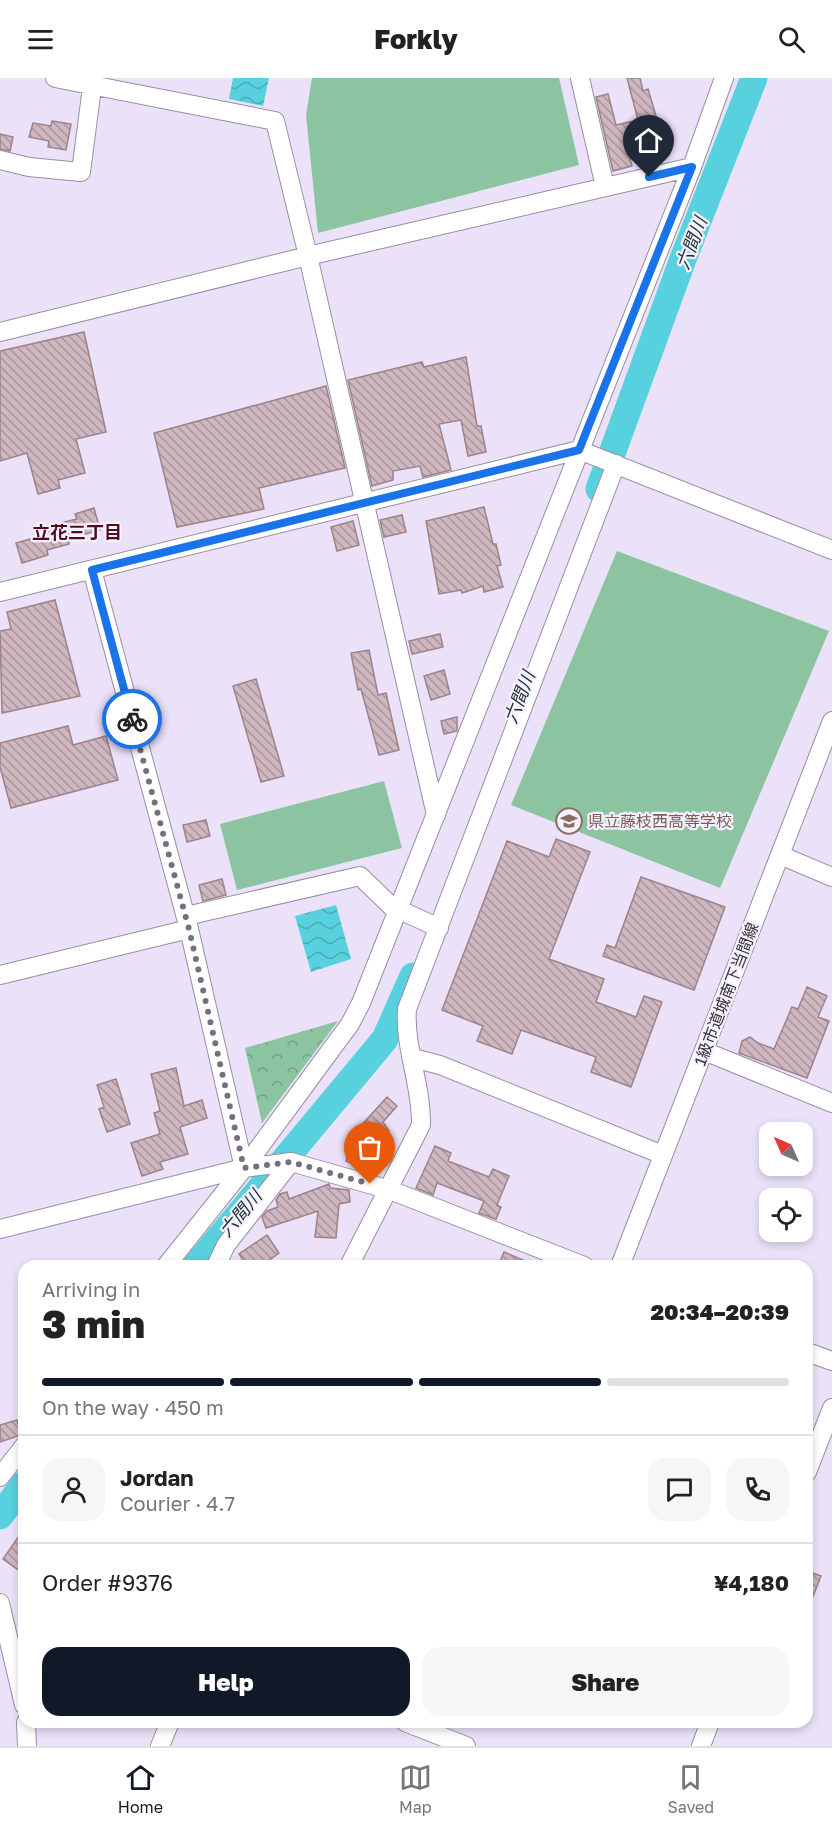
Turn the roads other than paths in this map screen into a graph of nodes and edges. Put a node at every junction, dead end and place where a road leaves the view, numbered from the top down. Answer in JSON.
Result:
{"nodes":[{"id":1,"x":55,"y":78,"type":"edge"},
{"id":2,"x":580,"y":78,"type":"edge"},
{"id":3,"x":724,"y":78,"type":"edge"},
{"id":4,"x":92,"y":87,"type":"junction"},
{"id":5,"x":0,"y":160,"type":"edge"},
{"id":6,"x":692,"y":167,"type":"junction"},
{"id":7,"x":605,"y":187,"type":"junction"},
{"id":8,"x":308,"y":256,"type":"junction"},
{"id":9,"x":0,"y":332,"type":"edge"},
{"id":10,"x":582,"y":451,"type":"junction"},
{"id":11,"x":616,"y":464,"type":"junction"},
{"id":12,"x":363,"y":503,"type":"junction"},
{"id":13,"x":832,"y":550,"type":"edge"},
{"id":14,"x":92,"y":570,"type":"junction"},
{"id":15,"x":0,"y":592,"type":"edge"},
{"id":16,"x":832,"y":721,"type":"edge"},
{"id":17,"x":436,"y":815,"type":"junction"},
{"id":18,"x":780,"y":855,"type":"junction"},
{"id":19,"x":832,"y":877,"type":"edge"},
{"id":20,"x":399,"y":910,"type":"junction"},
{"id":21,"x":188,"y":922,"type":"junction"},
{"id":22,"x":439,"y":928,"type":"junction"},
{"id":23,"x":0,"y":975,"type":"edge"},
{"id":24,"x":704,"y":1051,"type":"junction"},
{"id":25,"x":413,"y":1058,"type":"junction"},
{"id":26,"x":832,"y":1103,"type":"edge"},
{"id":27,"x":663,"y":1155,"type":"junction"},
{"id":28,"x":291,"y":1162,"type":"junction"},
{"id":29,"x":244,"y":1168,"type":"junction"},
{"id":30,"x":390,"y":1190,"type":"junction"},
{"id":31,"x":0,"y":1229,"type":"edge"},
{"id":32,"x":171,"y":1260,"type":"edge"},
{"id":33,"x":219,"y":1260,"type":"edge"},
{"id":34,"x":352,"y":1260,"type":"edge"},
{"id":35,"x":569,"y":1260,"type":"edge"},
{"id":36,"x":622,"y":1260,"type":"edge"},
{"id":37,"x":813,"y":1354,"type":"edge"},
{"id":38,"x":832,"y":1361,"type":"edge"},
{"id":39,"x":832,"y":1408,"type":"edge"},
{"id":40,"x":18,"y":1454,"type":"edge"},
{"id":41,"x":813,"y":1457,"type":"edge"},
{"id":42,"x":0,"y":1477,"type":"edge"},
{"id":43,"x":0,"y":1603,"type":"edge"},
{"id":44,"x":18,"y":1665,"type":"edge"},
{"id":45,"x":26,"y":1728,"type":"edge"},
{"id":46,"x":168,"y":1728,"type":"edge"},
{"id":47,"x":420,"y":1728,"type":"edge"},
{"id":48,"x":708,"y":1728,"type":"edge"},
{"id":49,"x":436,"y":1734,"type":"edge"},
{"id":50,"x":27,"y":1746,"type":"edge"},
{"id":51,"x":160,"y":1746,"type":"edge"},
{"id":52,"x":466,"y":1746,"type":"edge"},
{"id":53,"x":700,"y":1746,"type":"edge"}],
"edges":[{"from":1,"to":4,"type":"street"},
{"from":2,"to":7,"type":"street"},
{"from":3,"to":6,"type":"street"},
{"from":4,"to":5,"type":"street"},
{"from":4,"to":8,"type":"street"},
{"from":6,"to":7,"type":"street"},
{"from":6,"to":10,"type":"street"},
{"from":7,"to":8,"type":"street"},
{"from":8,"to":9,"type":"street"},
{"from":8,"to":12,"type":"street"},
{"from":10,"to":11,"type":"street"},
{"from":10,"to":12,"type":"street"},
{"from":10,"to":17,"type":"street"},
{"from":11,"to":13,"type":"street"},
{"from":11,"to":22,"type":"street"},
{"from":12,"to":14,"type":"street"},
{"from":12,"to":17,"type":"street"},
{"from":14,"to":15,"type":"street"},
{"from":14,"to":21,"type":"street"},
{"from":16,"to":18,"type":"street","name":"1級市道城南下当間線"},
{"from":17,"to":20,"type":"street"},
{"from":18,"to":19,"type":"street"},
{"from":18,"to":24,"type":"street","name":"1級市道城南下当間線"},
{"from":20,"to":21,"type":"street"},
{"from":20,"to":22,"type":"street"},
{"from":20,"to":29,"type":"street"},
{"from":21,"to":23,"type":"street"},
{"from":21,"to":29,"type":"street"},
{"from":22,"to":25,"type":"street"},
{"from":24,"to":26,"type":"street"},
{"from":24,"to":27,"type":"street","name":"1級市道城南下当間線"},
{"from":25,"to":27,"type":"street"},
{"from":25,"to":30,"type":"street"},
{"from":27,"to":36,"type":"street","name":"1級市道城南下当間線"},
{"from":28,"to":29,"type":"street"},
{"from":28,"to":30,"type":"street"},
{"from":28,"to":33,"type":"street"},
{"from":29,"to":31,"type":"street"},
{"from":29,"to":32,"type":"street"},
{"from":30,"to":34,"type":"street"},
{"from":30,"to":35,"type":"street"},
{"from":37,"to":38,"type":"street"},
{"from":39,"to":41,"type":"street"},
{"from":40,"to":42,"type":"street"},
{"from":43,"to":44,"type":"street"},
{"from":45,"to":50,"type":"street"},
{"from":46,"to":51,"type":"street"},
{"from":47,"to":49,"type":"street"},
{"from":48,"to":53,"type":"street"},
{"from":49,"to":52,"type":"street"}]}
